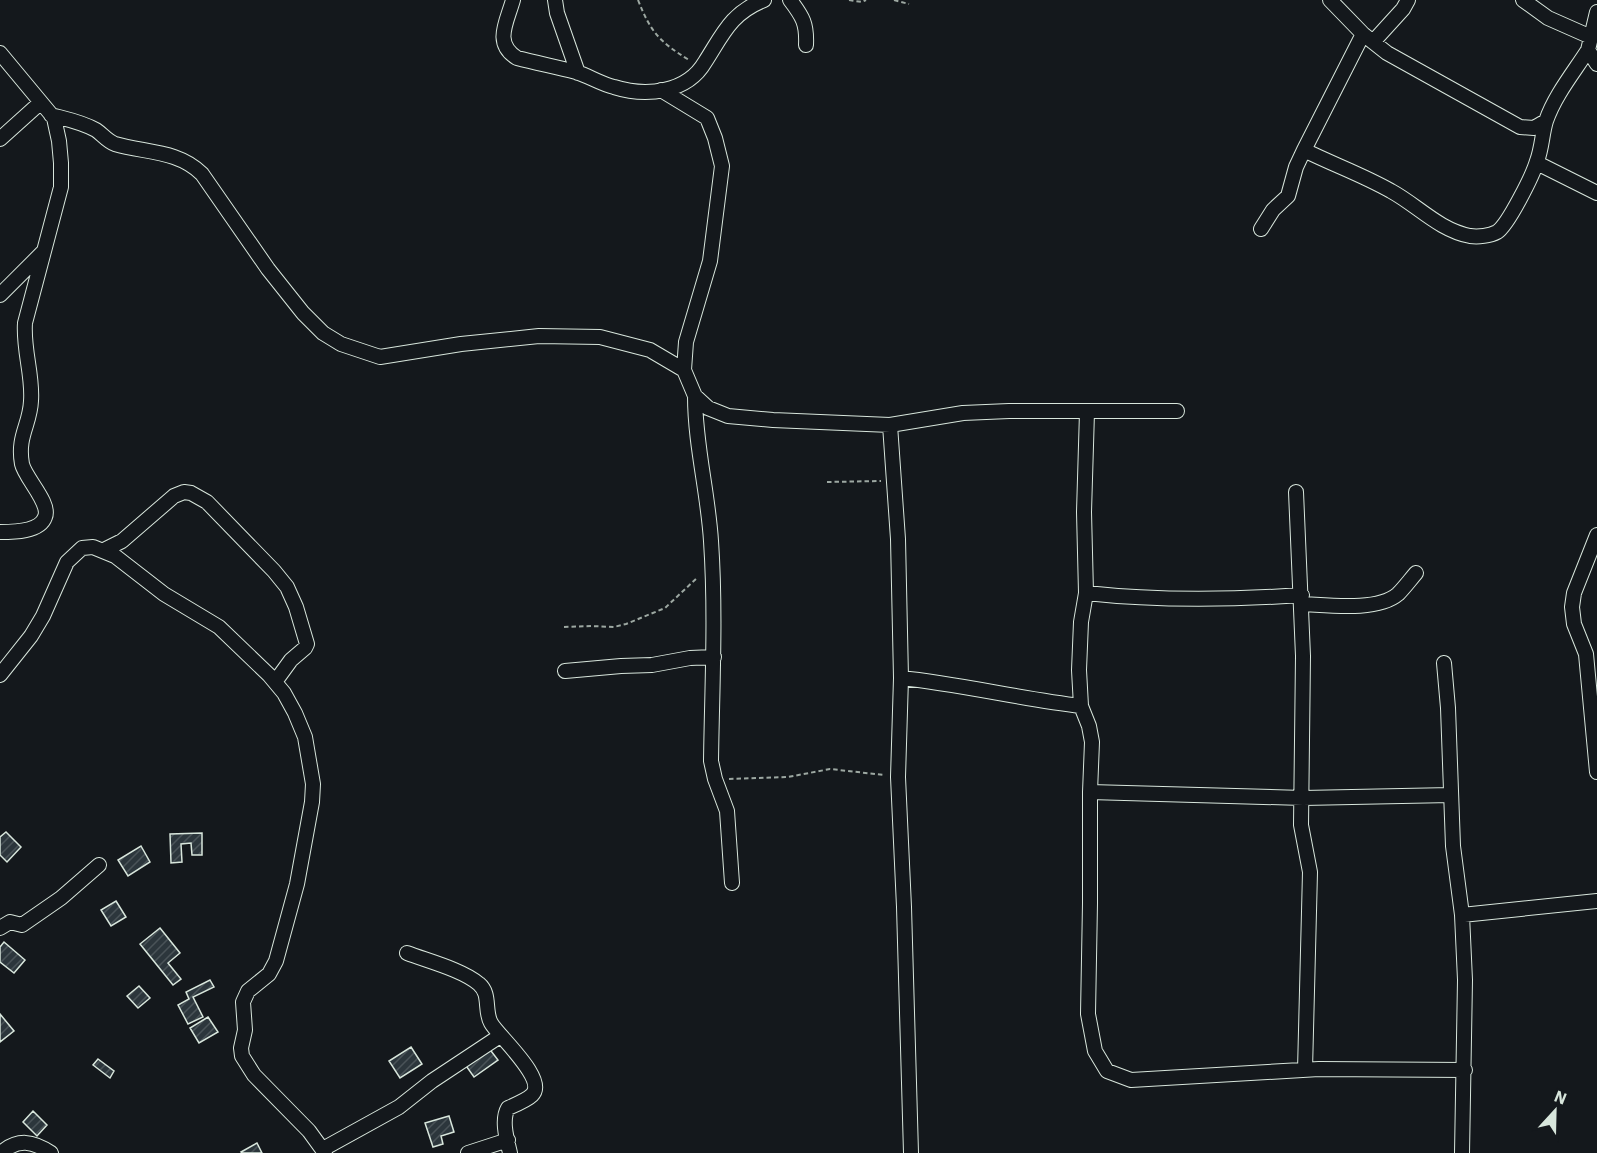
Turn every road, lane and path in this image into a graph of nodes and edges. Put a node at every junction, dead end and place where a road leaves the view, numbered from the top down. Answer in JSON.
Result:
{"nodes":[{"id":1,"x":513,"y":0,"type":"edge"},
{"id":2,"x":555,"y":0,"type":"edge"},
{"id":3,"x":638,"y":0,"type":"edge"},
{"id":4,"x":764,"y":0,"type":"edge"},
{"id":5,"x":790,"y":0,"type":"edge"},
{"id":6,"x":849,"y":0,"type":"edge"},
{"id":7,"x":866,"y":0,"type":"edge"},
{"id":8,"x":894,"y":0,"type":"edge"},
{"id":9,"x":1330,"y":0,"type":"edge"},
{"id":10,"x":1408,"y":0,"type":"edge"},
{"id":11,"x":1523,"y":0,"type":"edge"},
{"id":12,"x":909,"y":4,"type":"dead end"},
{"id":13,"x":1597,"y":12,"type":"edge"},
{"id":14,"x":1368,"y":38,"type":"junction"},
{"id":15,"x":1590,"y":43,"type":"junction"},
{"id":16,"x":806,"y":45,"type":"dead end"},
{"id":17,"x":0,"y":53,"type":"edge"},
{"id":18,"x":1597,"y":64,"type":"edge"},
{"id":19,"x":702,"y":68,"type":"junction"},
{"id":20,"x":578,"y":73,"type":"junction"},
{"id":21,"x":661,"y":90,"type":"junction"},
{"id":22,"x":40,"y":103,"type":"junction"},
{"id":23,"x":51,"y":115,"type":"junction"},
{"id":24,"x":1546,"y":121,"type":"junction"},
{"id":25,"x":0,"y":139,"type":"edge"},
{"id":26,"x":1304,"y":150,"type":"junction"},
{"id":27,"x":1537,"y":163,"type":"junction"},
{"id":28,"x":1597,"y":193,"type":"edge"},
{"id":29,"x":1261,"y":229,"type":"dead end"},
{"id":30,"x":43,"y":252,"type":"junction"},
{"id":31,"x":0,"y":294,"type":"edge"},
{"id":32,"x":684,"y":370,"type":"junction"},
{"id":33,"x":695,"y":396,"type":"junction"},
{"id":34,"x":1177,"y":411,"type":"dead end"},
{"id":35,"x":1087,"y":412,"type":"junction"},
{"id":36,"x":890,"y":425,"type":"junction"},
{"id":37,"x":894,"y":481,"type":"junction"},
{"id":38,"x":827,"y":482,"type":"dead end"},
{"id":39,"x":1296,"y":492,"type":"dead end"},
{"id":40,"x":0,"y":532,"type":"edge"},
{"id":41,"x":1597,"y":535,"type":"edge"},
{"id":42,"x":104,"y":550,"type":"junction"},
{"id":43,"x":711,"y":561,"type":"junction"},
{"id":44,"x":1416,"y":573,"type":"dead end"},
{"id":45,"x":1086,"y":592,"type":"junction"},
{"id":46,"x":1302,"y":600,"type":"junction"},
{"id":47,"x":564,"y":627,"type":"dead end"},
{"id":48,"x":714,"y":657,"type":"junction"},
{"id":49,"x":1444,"y":663,"type":"dead end"},
{"id":50,"x":565,"y":671,"type":"dead end"},
{"id":51,"x":0,"y":675,"type":"edge"},
{"id":52,"x":901,"y":678,"type":"junction"},
{"id":53,"x":275,"y":682,"type":"junction"},
{"id":54,"x":1080,"y":706,"type":"junction"},
{"id":55,"x":1596,"y":749,"type":"edge"},
{"id":56,"x":1597,"y":772,"type":"edge"},
{"id":57,"x":898,"y":777,"type":"junction"},
{"id":58,"x":715,"y":778,"type":"junction"},
{"id":59,"x":1090,"y":792,"type":"junction"},
{"id":60,"x":1451,"y":795,"type":"junction"},
{"id":61,"x":1303,"y":798,"type":"junction"},
{"id":62,"x":99,"y":865,"type":"dead end"},
{"id":63,"x":732,"y":883,"type":"dead end"},
{"id":64,"x":1597,"y":901,"type":"edge"},
{"id":65,"x":1462,"y":915,"type":"junction"},
{"id":66,"x":0,"y":928,"type":"edge"},
{"id":67,"x":407,"y":953,"type":"dead end"},
{"id":68,"x":500,"y":1036,"type":"junction"},
{"id":69,"x":1305,"y":1070,"type":"junction"},
{"id":70,"x":1465,"y":1070,"type":"junction"},
{"id":71,"x":509,"y":1146,"type":"edge"},
{"id":72,"x":324,"y":1151,"type":"edge"},
{"id":73,"x":1,"y":1153,"type":"edge"},
{"id":74,"x":51,"y":1153,"type":"edge"},
{"id":75,"x":468,"y":1153,"type":"edge"},
{"id":76,"x":911,"y":1153,"type":"edge"},
{"id":77,"x":1462,"y":1153,"type":"edge"}],
"edges":[{"from":1,"to":20,"type":"street"},
{"from":2,"to":20,"type":"street"},
{"from":3,"to":19,"type":"path"},
{"from":4,"to":19,"type":"street"},
{"from":5,"to":16,"type":"street"},
{"from":6,"to":7,"type":"path"},
{"from":8,"to":12,"type":"path"},
{"from":9,"to":14,"type":"street"},
{"from":10,"to":14,"type":"street"},
{"from":11,"to":15,"type":"street"},
{"from":13,"to":15,"type":"street"},
{"from":14,"to":24,"type":"street"},
{"from":14,"to":26,"type":"street"},
{"from":15,"to":18,"type":"street"},
{"from":15,"to":24,"type":"street"},
{"from":17,"to":22,"type":"street"},
{"from":19,"to":21,"type":"street"},
{"from":20,"to":21,"type":"street"},
{"from":21,"to":32,"type":"street"},
{"from":22,"to":23,"type":"street"},
{"from":22,"to":25,"type":"street"},
{"from":23,"to":30,"type":"street"},
{"from":23,"to":32,"type":"street"},
{"from":24,"to":27,"type":"street"},
{"from":26,"to":27,"type":"street"},
{"from":26,"to":29,"type":"street"},
{"from":27,"to":28,"type":"street"},
{"from":30,"to":31,"type":"street"},
{"from":30,"to":40,"type":"street"},
{"from":32,"to":33,"type":"street"},
{"from":33,"to":36,"type":"street"},
{"from":33,"to":43,"type":"street"},
{"from":34,"to":35,"type":"street"},
{"from":35,"to":36,"type":"street"},
{"from":35,"to":45,"type":"street"},
{"from":36,"to":37,"type":"street"},
{"from":37,"to":38,"type":"path"},
{"from":37,"to":52,"type":"street"},
{"from":39,"to":46,"type":"street"},
{"from":41,"to":55,"type":"street"},
{"from":42,"to":51,"type":"street"},
{"from":42,"to":53,"type":"street"},
{"from":42,"to":53,"type":"street"},
{"from":43,"to":47,"type":"path"},
{"from":43,"to":48,"type":"street"},
{"from":44,"to":46,"type":"street"},
{"from":45,"to":46,"type":"street"},
{"from":45,"to":54,"type":"street"},
{"from":46,"to":61,"type":"street"},
{"from":48,"to":50,"type":"street"},
{"from":48,"to":58,"type":"street"},
{"from":49,"to":60,"type":"street"},
{"from":52,"to":54,"type":"street"},
{"from":52,"to":57,"type":"street"},
{"from":53,"to":72,"type":"street"},
{"from":54,"to":59,"type":"street"},
{"from":55,"to":56,"type":"street"},
{"from":57,"to":58,"type":"path"},
{"from":57,"to":76,"type":"street"},
{"from":58,"to":63,"type":"street"},
{"from":59,"to":61,"type":"street"},
{"from":59,"to":69,"type":"street"},
{"from":60,"to":61,"type":"street"},
{"from":60,"to":65,"type":"street"},
{"from":61,"to":69,"type":"street"},
{"from":62,"to":66,"type":"street"},
{"from":64,"to":65,"type":"street"},
{"from":65,"to":70,"type":"street"},
{"from":67,"to":68,"type":"street"},
{"from":68,"to":71,"type":"street"},
{"from":68,"to":72,"type":"street"},
{"from":69,"to":70,"type":"street"},
{"from":70,"to":77,"type":"street"},
{"from":71,"to":75,"type":"street"},
{"from":73,"to":74,"type":"street"}]}
